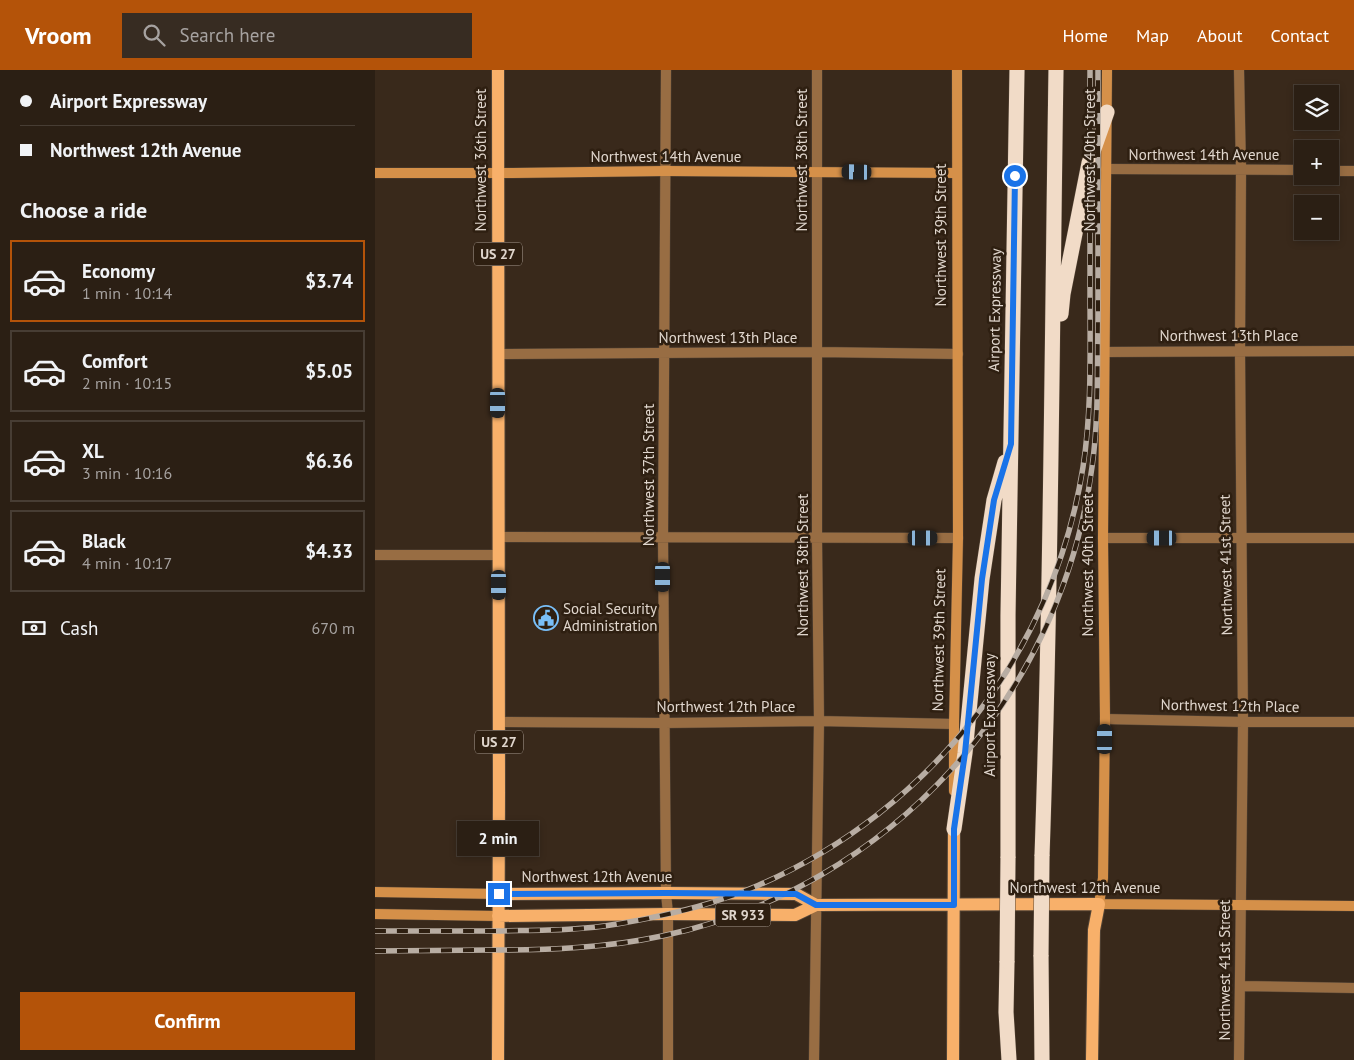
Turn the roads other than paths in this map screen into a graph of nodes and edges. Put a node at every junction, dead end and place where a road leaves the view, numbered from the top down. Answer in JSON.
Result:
{"nodes":[{"id":1,"x":497,"y":70,"type":"edge"},
{"id":2,"x":666,"y":70,"type":"edge"},
{"id":3,"x":817,"y":70,"type":"edge"},
{"id":4,"x":957,"y":70,"type":"edge"},
{"id":5,"x":1017,"y":70,"type":"edge"},
{"id":6,"x":1056,"y":70,"type":"edge"},
{"id":7,"x":1107,"y":70,"type":"edge"},
{"id":8,"x":1239,"y":70,"type":"edge"},
{"id":9,"x":1107,"y":112,"type":"junction"},
{"id":10,"x":1106,"y":169,"type":"junction"},
{"id":11,"x":1241,"y":170,"type":"junction"},
{"id":12,"x":1294,"y":170,"type":"edge"},
{"id":13,"x":666,"y":171,"type":"junction"},
{"id":14,"x":817,"y":171,"type":"junction"},
{"id":15,"x":1339,"y":171,"type":"edge"},
{"id":16,"x":1354,"y":171,"type":"edge"},
{"id":17,"x":375,"y":172,"type":"edge"},
{"id":18,"x":498,"y":173,"type":"junction"},
{"id":19,"x":957,"y":173,"type":"junction"},
{"id":20,"x":1354,"y":351,"type":"edge"},
{"id":21,"x":817,"y":352,"type":"junction"},
{"id":22,"x":1105,"y":352,"type":"junction"},
{"id":23,"x":1240,"y":352,"type":"junction"},
{"id":24,"x":498,"y":354,"type":"junction"},
{"id":25,"x":664,"y":354,"type":"junction"},
{"id":26,"x":958,"y":354,"type":"junction"},
{"id":27,"x":1052,"y":388,"type":"junction"},
{"id":28,"x":1011,"y":444,"type":"junction"},
{"id":29,"x":498,"y":537,"type":"junction"},
{"id":30,"x":663,"y":537,"type":"junction"},
{"id":31,"x":817,"y":538,"type":"junction"},
{"id":32,"x":957,"y":538,"type":"junction"},
{"id":33,"x":1103,"y":538,"type":"junction"},
{"id":34,"x":1241,"y":538,"type":"junction"},
{"id":35,"x":1354,"y":538,"type":"edge"},
{"id":36,"x":375,"y":554,"type":"edge"},
{"id":37,"x":499,"y":555,"type":"junction"},
{"id":38,"x":1105,"y":719,"type":"junction"},
{"id":39,"x":819,"y":721,"type":"junction"},
{"id":40,"x":499,"y":722,"type":"junction"},
{"id":41,"x":1243,"y":722,"type":"junction"},
{"id":42,"x":1354,"y":722,"type":"edge"},
{"id":43,"x":664,"y":723,"type":"junction"},
{"id":44,"x":954,"y":724,"type":"junction"},
{"id":45,"x":954,"y":829,"type":"junction"},
{"id":46,"x":375,"y":892,"type":"edge"},
{"id":47,"x":666,"y":893,"type":"junction"},
{"id":48,"x":499,"y":894,"type":"junction"},
{"id":49,"x":1099,"y":904,"type":"junction"},
{"id":50,"x":816,"y":905,"type":"junction"},
{"id":51,"x":954,"y":905,"type":"junction"},
{"id":52,"x":1240,"y":905,"type":"junction"},
{"id":53,"x":1354,"y":906,"type":"edge"},
{"id":54,"x":375,"y":914,"type":"edge"},
{"id":55,"x":668,"y":914,"type":"junction"},
{"id":56,"x":499,"y":916,"type":"junction"},
{"id":57,"x":1240,"y":986,"type":"junction"},
{"id":58,"x":1354,"y":988,"type":"edge"},
{"id":59,"x":1006,"y":1012,"type":"junction"},
{"id":60,"x":1041,"y":1026,"type":"junction"},
{"id":61,"x":498,"y":1060,"type":"edge"},
{"id":62,"x":668,"y":1060,"type":"edge"},
{"id":63,"x":813,"y":1060,"type":"edge"},
{"id":64,"x":953,"y":1060,"type":"edge"},
{"id":65,"x":1002,"y":1060,"type":"edge"},
{"id":66,"x":1009,"y":1060,"type":"edge"},
{"id":67,"x":1042,"y":1060,"type":"edge"},
{"id":68,"x":1051,"y":1060,"type":"edge"},
{"id":69,"x":1093,"y":1060,"type":"edge"},
{"id":70,"x":1239,"y":1060,"type":"edge"}],
"edges":[{"from":1,"to":18,"type":"main road","name":"Northwest 36th Street","number":"US 27"},
{"from":2,"to":13,"type":"street","name":"Northwest 37th Street"},
{"from":3,"to":14,"type":"street","name":"Northwest 38th Street"},
{"from":4,"to":19,"type":"main road","name":"Northwest 39th Street"},
{"from":5,"to":28,"type":"highway","name":"Airport Expressway"},
{"from":6,"to":27,"type":"highway"},
{"from":7,"to":9,"type":"main road","name":"Northwest 40th Street"},
{"from":8,"to":11,"type":"street","name":"Northwest 41st Street"},
{"from":9,"to":10,"type":"main road","name":"Northwest 40th Street"},
{"from":9,"to":27,"type":"highway"},
{"from":10,"to":11,"type":"street","name":"Northwest 14th Avenue"},
{"from":10,"to":22,"type":"main road","name":"Northwest 40th Street"},
{"from":11,"to":12,"type":"street","name":"Northwest 14th Avenue"},
{"from":11,"to":23,"type":"street","name":"Northwest 41st Street"},
{"from":13,"to":14,"type":"main road","name":"Northwest 14th Avenue"},
{"from":13,"to":18,"type":"main road","name":"Northwest 14th Avenue"},
{"from":13,"to":25,"type":"street","name":"Northwest 37th Street"},
{"from":14,"to":19,"type":"main road","name":"Northwest 14th Avenue"},
{"from":14,"to":21,"type":"street","name":"Northwest 38th Street"},
{"from":15,"to":16,"type":"street"},
{"from":17,"to":18,"type":"main road","name":"Northwest 14th Avenue"},
{"from":18,"to":24,"type":"main road","name":"Northwest 36th Street","number":"US 27"},
{"from":19,"to":26,"type":"main road","name":"Northwest 39th Street"},
{"from":20,"to":23,"type":"street","name":"Northwest 13th Place"},
{"from":21,"to":25,"type":"street","name":"Northwest 13th Place"},
{"from":21,"to":26,"type":"street","name":"Northwest 13th Place"},
{"from":21,"to":31,"type":"street","name":"Northwest 38th Street"},
{"from":22,"to":23,"type":"street","name":"Northwest 13th Place"},
{"from":22,"to":33,"type":"main road","name":"Northwest 40th Street"},
{"from":23,"to":34,"type":"street","name":"Northwest 41st Street"},
{"from":24,"to":25,"type":"street","name":"Northwest 13th Place"},
{"from":24,"to":29,"type":"main road","name":"Northwest 36th Street","number":"US 27"},
{"from":25,"to":30,"type":"street","name":"Northwest 37th Street"},
{"from":26,"to":32,"type":"main road","name":"Northwest 39th Street"},
{"from":27,"to":60,"type":"highway","bridge":true},
{"from":28,"to":45,"type":"highway"},
{"from":28,"to":59,"type":"highway","name":"Airport Expressway","bridge":true},
{"from":29,"to":30,"type":"street"},
{"from":29,"to":37,"type":"main road","name":"Northwest 36th Street","number":"US 27"},
{"from":30,"to":31,"type":"street"},
{"from":30,"to":43,"type":"street","name":"Northwest 37th Street"},
{"from":31,"to":32,"type":"street"},
{"from":31,"to":39,"type":"street","name":"Northwest 38th Street"},
{"from":32,"to":44,"type":"main road","name":"Northwest 39th Street"},
{"from":33,"to":34,"type":"street"},
{"from":33,"to":38,"type":"main road","name":"Northwest 40th Street"},
{"from":34,"to":35,"type":"street"},
{"from":34,"to":41,"type":"street","name":"Northwest 41st Street"},
{"from":36,"to":37,"type":"street"},
{"from":37,"to":40,"type":"main road","name":"Northwest 36th Street","number":"US 27"},
{"from":38,"to":41,"type":"street","name":"Northwest 12th Place"},
{"from":38,"to":49,"type":"main road","name":"Northwest 40th Street"},
{"from":39,"to":43,"type":"street","name":"Northwest 12th Place"},
{"from":39,"to":44,"type":"street","name":"Northwest 12th Place"},
{"from":39,"to":50,"type":"street","name":"Northwest 38th Street"},
{"from":40,"to":43,"type":"street","name":"Northwest 12th Place"},
{"from":40,"to":48,"type":"main road","name":"Northwest 36th Street","number":"US 27"},
{"from":41,"to":42,"type":"street","name":"Northwest 12th Place"},
{"from":41,"to":52,"type":"street","name":"Northwest 41st Street"},
{"from":43,"to":47,"type":"street","name":"Northwest 37th Street"},
{"from":44,"to":45,"type":"main road","name":"Northwest 39th Street"},
{"from":45,"to":51,"type":"main road","name":"Northwest 39th Street"},
{"from":46,"to":48,"type":"main road","name":"Northwest 12th Avenue","number":"SR 933"},
{"from":47,"to":48,"type":"main road","name":"Northwest 12th Avenue","number":"SR 933"},
{"from":47,"to":50,"type":"main road","name":"Northwest 12th Avenue","number":"SR 933"},
{"from":47,"to":55,"type":"street","name":"Northwest 37th Street"},
{"from":48,"to":56,"type":"main road","name":"Northwest 36th Street","number":"US 27"},
{"from":49,"to":51,"type":"main road","name":"Northwest 12th Avenue","number":"SR 933"},
{"from":49,"to":52,"type":"main road","name":"Northwest 12th Avenue"},
{"from":49,"to":69,"type":"main road","name":"Northwest 40th Street"},
{"from":50,"to":51,"type":"main road","name":"Northwest 12th Avenue","number":"SR 933"},
{"from":50,"to":55,"type":"main road","name":"Northwest 12th Avenue","number":"SR 933"},
{"from":50,"to":63,"type":"street","name":"Northwest 38th Street"},
{"from":51,"to":64,"type":"main road","name":"Northwest 39th Street"},
{"from":52,"to":53,"type":"main road","name":"Northwest 12th Avenue"},
{"from":52,"to":57,"type":"street","name":"Northwest 41st Street"},
{"from":54,"to":56,"type":"main road","name":"Northwest 12th Avenue","number":"SR 933"},
{"from":55,"to":56,"type":"main road","name":"Northwest 12th Avenue","number":"SR 933"},
{"from":55,"to":62,"type":"street","name":"Northwest 37th Street"},
{"from":56,"to":61,"type":"main road","name":"Northwest 36th Street","number":"US 27"},
{"from":57,"to":58,"type":"street"},
{"from":57,"to":70,"type":"street","name":"Northwest 41st Street"},
{"from":59,"to":65,"type":"highway"},
{"from":59,"to":66,"type":"highway","name":"Airport Expressway"},
{"from":60,"to":67,"type":"highway"},
{"from":60,"to":68,"type":"highway"}]}
